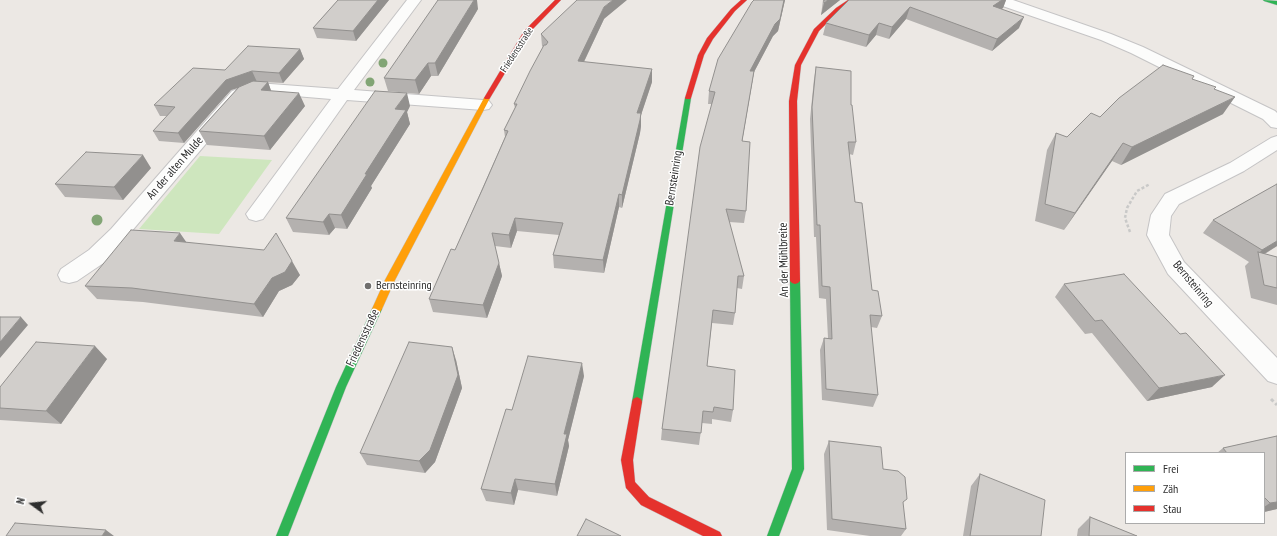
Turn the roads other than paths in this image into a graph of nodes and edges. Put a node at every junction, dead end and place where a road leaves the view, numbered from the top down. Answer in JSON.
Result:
{"nodes":[{"id":1,"x":414,"y":0,"type":"edge"},
{"id":2,"x":558,"y":0,"type":"edge"},
{"id":3,"x":744,"y":0,"type":"edge"},
{"id":4,"x":852,"y":0,"type":"edge"},
{"id":5,"x":998,"y":0,"type":"edge"},
{"id":6,"x":1266,"y":0,"type":"edge"},
{"id":7,"x":1277,"y":3,"type":"edge"},
{"id":8,"x":342,"y":94,"type":"junction"},
{"id":9,"x":483,"y":105,"type":"junction"},
{"id":10,"x":1277,"y":124,"type":"edge"},
{"id":11,"x":1277,"y":142,"type":"edge"},
{"id":12,"x":256,"y":214,"type":"dead end"},
{"id":13,"x":69,"y":275,"type":"dead end"},
{"id":14,"x":1277,"y":374,"type":"edge"},
{"id":15,"x":282,"y":536,"type":"edge"},
{"id":16,"x":716,"y":536,"type":"edge"},
{"id":17,"x":773,"y":536,"type":"edge"}],
"edges":[{"from":1,"to":8,"type":"street"},
{"from":2,"to":9,"type":"street","name":"Friedensstraße"},
{"from":3,"to":16,"type":"street","name":"Bernsteinring"},
{"from":4,"to":17,"type":"street","name":"An der Mühlbreite"},
{"from":5,"to":10,"type":"street"},
{"from":6,"to":7,"type":"street"},
{"from":8,"to":9,"type":"street"},
{"from":8,"to":12,"type":"street"},
{"from":8,"to":13,"type":"street","name":"An der alten Mulde"},
{"from":9,"to":15,"type":"street","name":"Friedensstraße"},
{"from":11,"to":14,"type":"street","name":"Bernsteinring"}]}
